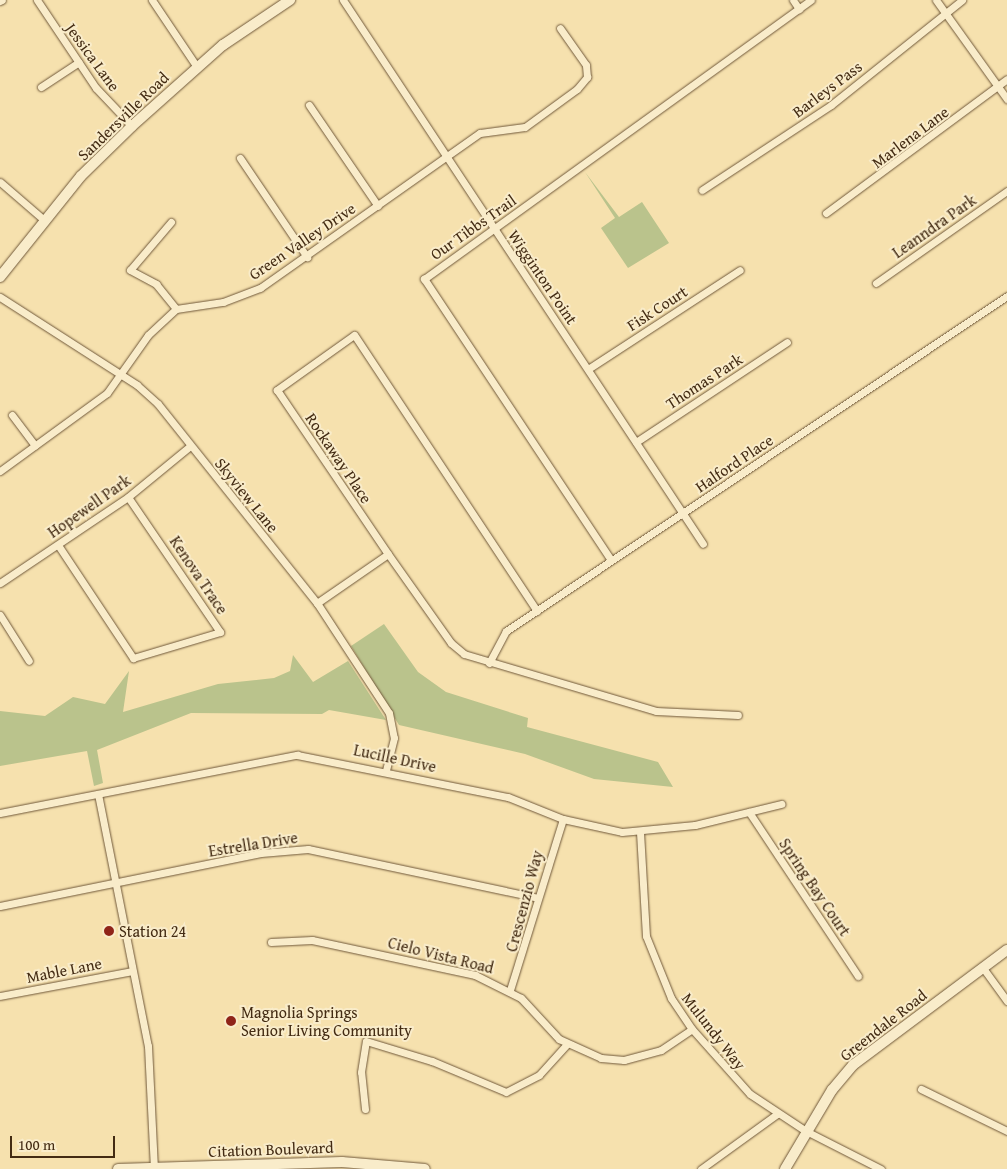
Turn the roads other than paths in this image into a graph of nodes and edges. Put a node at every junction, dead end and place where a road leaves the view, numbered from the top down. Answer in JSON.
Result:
{"nodes":[{"id":1,"x":37,"y":0,"type":"edge"},
{"id":2,"x":152,"y":0,"type":"edge"},
{"id":3,"x":290,"y":0,"type":"edge"},
{"id":4,"x":343,"y":0,"type":"edge"},
{"id":5,"x":793,"y":0,"type":"edge"},
{"id":6,"x":811,"y":0,"type":"edge"},
{"id":7,"x":936,"y":0,"type":"edge"},
{"id":8,"x":962,"y":0,"type":"edge"},
{"id":9,"x":799,"y":9,"type":"junction"},
{"id":10,"x":945,"y":12,"type":"junction"},
{"id":11,"x":560,"y":28,"type":"dead end"},
{"id":12,"x":79,"y":62,"type":"junction"},
{"id":13,"x":197,"y":67,"type":"junction"},
{"id":14,"x":1007,"y":79,"type":"edge"},
{"id":15,"x":999,"y":86,"type":"junction"},
{"id":16,"x":41,"y":87,"type":"dead end"},
{"id":17,"x":1007,"y":99,"type":"edge"},
{"id":18,"x":309,"y":105,"type":"dead end"},
{"id":19,"x":132,"y":126,"type":"junction"},
{"id":20,"x":447,"y":157,"type":"junction"},
{"id":21,"x":240,"y":158,"type":"dead end"},
{"id":22,"x":0,"y":182,"type":"edge"},
{"id":23,"x":702,"y":190,"type":"dead end"},
{"id":24,"x":1007,"y":191,"type":"edge"},
{"id":25,"x":378,"y":206,"type":"junction"},
{"id":26,"x":826,"y":213,"type":"dead end"},
{"id":27,"x":44,"y":220,"type":"junction"},
{"id":28,"x":171,"y":222,"type":"dead end"},
{"id":29,"x":494,"y":228,"type":"junction"},
{"id":30,"x":307,"y":258,"type":"junction"},
{"id":31,"x":740,"y":270,"type":"dead end"},
{"id":32,"x":0,"y":277,"type":"edge"},
{"id":33,"x":876,"y":284,"type":"dead end"},
{"id":34,"x":1007,"y":296,"type":"edge"},
{"id":35,"x":0,"y":297,"type":"edge"},
{"id":36,"x":176,"y":309,"type":"junction"},
{"id":37,"x":787,"y":342,"type":"dead end"},
{"id":38,"x":588,"y":369,"type":"junction"},
{"id":39,"x":123,"y":376,"type":"junction"},
{"id":40,"x":12,"y":415,"type":"dead end"},
{"id":41,"x":636,"y":442,"type":"junction"},
{"id":42,"x":35,"y":445,"type":"junction"},
{"id":43,"x":190,"y":446,"type":"junction"},
{"id":44,"x":0,"y":471,"type":"edge"},
{"id":45,"x":128,"y":497,"type":"junction"},
{"id":46,"x":684,"y":514,"type":"junction"},
{"id":47,"x":703,"y":544,"type":"dead end"},
{"id":48,"x":58,"y":545,"type":"junction"},
{"id":49,"x":388,"y":554,"type":"junction"},
{"id":50,"x":611,"y":560,"type":"junction"},
{"id":51,"x":0,"y":583,"type":"edge"},
{"id":52,"x":317,"y":603,"type":"junction"},
{"id":53,"x":537,"y":611,"type":"junction"},
{"id":54,"x":0,"y":614,"type":"edge"},
{"id":55,"x":30,"y":661,"type":"dead end"},
{"id":56,"x":488,"y":663,"type":"junction"},
{"id":57,"x":738,"y":715,"type":"dead end"},
{"id":58,"x":386,"y":770,"type":"junction"},
{"id":59,"x":98,"y":794,"type":"junction"},
{"id":60,"x":781,"y":804,"type":"dead end"},
{"id":61,"x":748,"y":812,"type":"junction"},
{"id":62,"x":0,"y":813,"type":"edge"},
{"id":63,"x":562,"y":819,"type":"junction"},
{"id":64,"x":640,"y":832,"type":"junction"},
{"id":65,"x":117,"y":882,"type":"junction"},
{"id":66,"x":538,"y":898,"type":"junction"},
{"id":67,"x":0,"y":906,"type":"edge"},
{"id":68,"x":271,"y":942,"type":"dead end"},
{"id":69,"x":1007,"y":950,"type":"edge"},
{"id":70,"x":983,"y":968,"type":"junction"},
{"id":71,"x":132,"y":971,"type":"junction"},
{"id":72,"x":858,"y":976,"type":"dead end"},
{"id":73,"x":510,"y":990,"type":"junction"},
{"id":74,"x":0,"y":996,"type":"edge"},
{"id":75,"x":1007,"y":1000,"type":"edge"},
{"id":76,"x":692,"y":1029,"type":"junction"},
{"id":77,"x":567,"y":1044,"type":"junction"},
{"id":78,"x":921,"y":1089,"type":"dead end"},
{"id":79,"x":365,"y":1109,"type":"dead end"},
{"id":80,"x":777,"y":1114,"type":"junction"},
{"id":81,"x":806,"y":1131,"type":"junction"},
{"id":82,"x":1007,"y":1131,"type":"edge"},
{"id":83,"x":864,"y":1166,"type":"edge"},
{"id":84,"x":154,"y":1168,"type":"edge"},
{"id":85,"x":118,"y":1169,"type":"edge"},
{"id":86,"x":425,"y":1169,"type":"edge"},
{"id":87,"x":700,"y":1169,"type":"edge"},
{"id":88,"x":785,"y":1169,"type":"edge"},
{"id":89,"x":881,"y":1169,"type":"edge"}],
"edges":[{"from":1,"to":12,"type":"street","name":"Jessica Lane"},
{"from":2,"to":13,"type":"street"},
{"from":3,"to":13,"type":"street","name":"Sandersville Road"},
{"from":4,"to":20,"type":"street","name":"Wigginton Point"},
{"from":5,"to":9,"type":"street"},
{"from":6,"to":9,"type":"street","name":"Our Tibbs Trail"},
{"from":7,"to":10,"type":"street"},
{"from":8,"to":10,"type":"street","name":"Barleys Pass"},
{"from":9,"to":29,"type":"street","name":"Our Tibbs Trail"},
{"from":10,"to":15,"type":"street"},
{"from":10,"to":23,"type":"street","name":"Barleys Pass"},
{"from":11,"to":20,"type":"street","name":"Green Valley Drive"},
{"from":12,"to":16,"type":"street"},
{"from":12,"to":19,"type":"street","name":"Jessica Lane"},
{"from":13,"to":19,"type":"street","name":"Sandersville Road"},
{"from":14,"to":15,"type":"street","name":"Marlena Lane"},
{"from":15,"to":17,"type":"street"},
{"from":15,"to":26,"type":"street","name":"Marlena Lane"},
{"from":18,"to":25,"type":"street"},
{"from":19,"to":27,"type":"street","name":"Sandersville Road"},
{"from":20,"to":25,"type":"street","name":"Green Valley Drive"},
{"from":20,"to":29,"type":"street","name":"Wigginton Point"},
{"from":21,"to":30,"type":"street"},
{"from":22,"to":27,"type":"street"},
{"from":24,"to":33,"type":"street","name":"Leanndra Park"},
{"from":25,"to":30,"type":"street","name":"Green Valley Drive"},
{"from":27,"to":32,"type":"street","name":"Sandersville Road"},
{"from":28,"to":36,"type":"street"},
{"from":29,"to":38,"type":"street","name":"Wigginton Point"},
{"from":29,"to":50,"type":"street","name":"Our Tibbs Trail"},
{"from":30,"to":36,"type":"street","name":"Green Valley Drive"},
{"from":31,"to":38,"type":"street","name":"Fisk Court"},
{"from":34,"to":46,"type":"street","name":"Halford Place"},
{"from":35,"to":39,"type":"street","name":"Skyview Lane"},
{"from":36,"to":39,"type":"street"},
{"from":37,"to":41,"type":"street","name":"Thomas Park"},
{"from":38,"to":41,"type":"street","name":"Wigginton Point"},
{"from":39,"to":42,"type":"street"},
{"from":39,"to":43,"type":"street","name":"Skyview Lane"},
{"from":40,"to":42,"type":"street"},
{"from":41,"to":46,"type":"street","name":"Wigginton Point"},
{"from":42,"to":44,"type":"street"},
{"from":43,"to":45,"type":"street","name":"Hopewell Park"},
{"from":43,"to":52,"type":"street","name":"Skyview Lane"},
{"from":45,"to":48,"type":"street","name":"Hopewell Park"},
{"from":45,"to":48,"type":"street","name":"Kenova Trace"},
{"from":46,"to":47,"type":"street","name":"Wigginton Point"},
{"from":46,"to":50,"type":"street","name":"Halford Place"},
{"from":48,"to":51,"type":"street","name":"Hopewell Park"},
{"from":49,"to":52,"type":"street"},
{"from":49,"to":53,"type":"street","name":"Rockaway Place"},
{"from":49,"to":56,"type":"street","name":"Rockaway Place"},
{"from":50,"to":53,"type":"street","name":"Halford Place"},
{"from":52,"to":58,"type":"street","name":"Skyview Lane"},
{"from":53,"to":56,"type":"street","name":"Halford Place"},
{"from":54,"to":55,"type":"street"},
{"from":56,"to":57,"type":"street","name":"Rockaway Place"},
{"from":58,"to":59,"type":"street","name":"Lucille Drive"},
{"from":58,"to":63,"type":"street","name":"Lucille Drive"},
{"from":59,"to":62,"type":"street","name":"Lucille Drive"},
{"from":59,"to":65,"type":"street"},
{"from":60,"to":61,"type":"street","name":"Lucille Drive"},
{"from":61,"to":64,"type":"street","name":"Lucille Drive"},
{"from":61,"to":72,"type":"street","name":"Spring Bay Court"},
{"from":63,"to":64,"type":"street","name":"Lucille Drive"},
{"from":63,"to":66,"type":"street","name":"Crescenzio Way"},
{"from":64,"to":76,"type":"street","name":"Mulundy Way"},
{"from":65,"to":66,"type":"street","name":"Estrella Drive"},
{"from":65,"to":67,"type":"street","name":"Estrella Drive"},
{"from":65,"to":71,"type":"street"},
{"from":66,"to":73,"type":"street","name":"Crescenzio Way"},
{"from":68,"to":73,"type":"street","name":"Cielo Vista Road"},
{"from":69,"to":70,"type":"street","name":"Greendale Road"},
{"from":70,"to":75,"type":"street"},
{"from":70,"to":81,"type":"street","name":"Greendale Road"},
{"from":71,"to":74,"type":"street","name":"Mable Lane"},
{"from":71,"to":84,"type":"street"},
{"from":73,"to":77,"type":"street","name":"Cielo Vista Road"},
{"from":76,"to":77,"type":"street","name":"Cielo Vista Road"},
{"from":76,"to":80,"type":"street","name":"Mulundy Way"},
{"from":77,"to":79,"type":"street"},
{"from":78,"to":82,"type":"street"},
{"from":80,"to":81,"type":"street","name":"Mulundy Way"},
{"from":80,"to":87,"type":"street"},
{"from":81,"to":83,"type":"street","name":"Mulundy Way"},
{"from":81,"to":88,"type":"street","name":"Greendale Road"},
{"from":83,"to":89,"type":"street","name":"Mulundy Way"},
{"from":84,"to":85,"type":"street","name":"Citation Boulevard"},
{"from":84,"to":86,"type":"street","name":"Citation Boulevard"}]}
